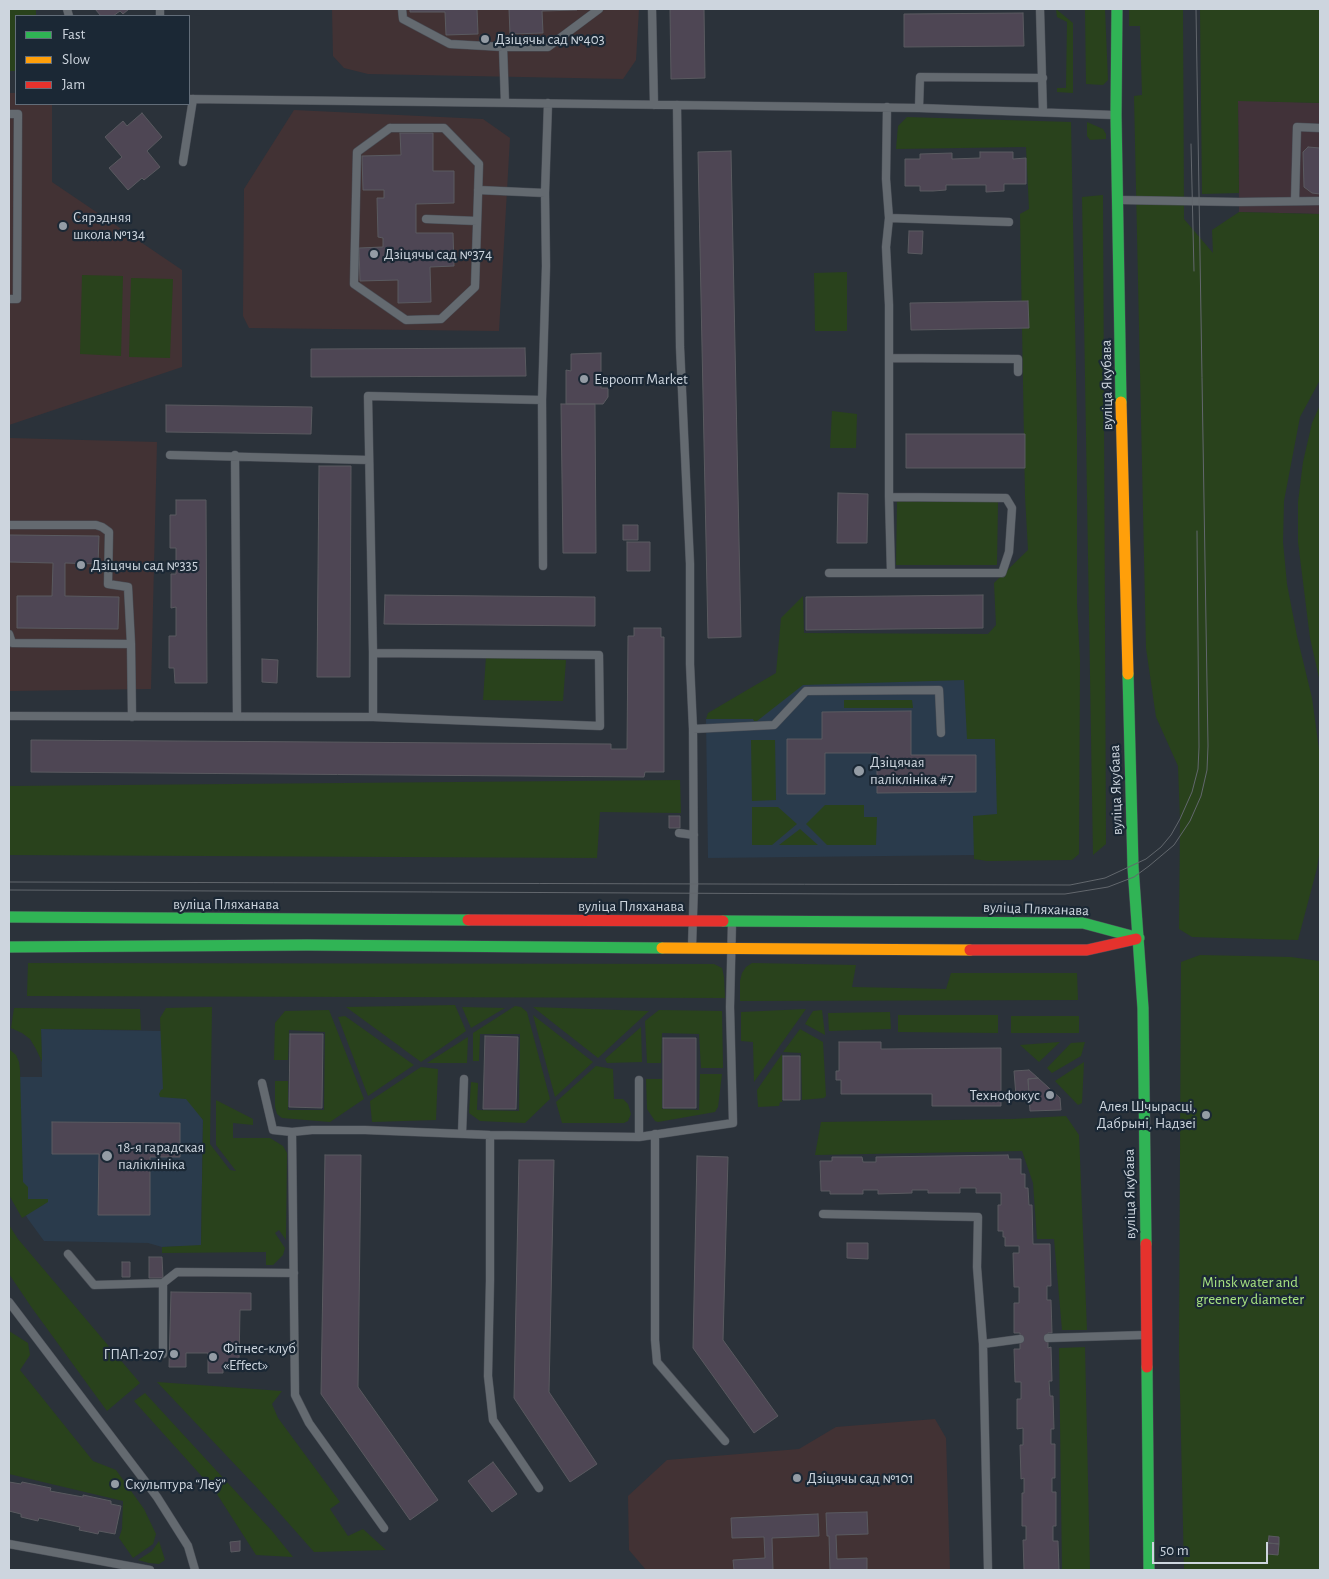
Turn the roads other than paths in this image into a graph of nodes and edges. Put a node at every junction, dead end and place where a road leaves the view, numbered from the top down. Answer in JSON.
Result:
{"nodes":[{"id":1,"x":402,"y":9,"type":"edge"},
{"id":2,"x":599,"y":9,"type":"edge"},
{"id":3,"x":652,"y":9,"type":"edge"},
{"id":4,"x":1040,"y":9,"type":"edge"},
{"id":5,"x":1117,"y":9,"type":"edge"},
{"id":6,"x":503,"y":48,"type":"junction"},
{"id":7,"x":1043,"y":78,"type":"junction"},
{"id":8,"x":191,"y":99,"type":"edge"},
{"id":9,"x":505,"y":103,"type":"junction"},
{"id":10,"x":548,"y":104,"type":"junction"},
{"id":11,"x":654,"y":105,"type":"junction"},
{"id":12,"x":677,"y":105,"type":"junction"},
{"id":13,"x":887,"y":107,"type":"junction"},
{"id":14,"x":919,"y":108,"type":"junction"},
{"id":15,"x":1043,"y":112,"type":"junction"},
{"id":16,"x":9,"y":114,"type":"edge"},
{"id":17,"x":1116,"y":115,"type":"junction"},
{"id":18,"x":1320,"y":128,"type":"edge"},
{"id":19,"x":183,"y":162,"type":"dead end"},
{"id":20,"x":478,"y":190,"type":"junction"},
{"id":21,"x":545,"y":194,"type":"junction"},
{"id":22,"x":1118,"y":200,"type":"junction"},
{"id":23,"x":1295,"y":201,"type":"dead end"},
{"id":24,"x":1320,"y":202,"type":"edge"},
{"id":25,"x":889,"y":218,"type":"junction"},
{"id":26,"x":426,"y":219,"type":"dead end"},
{"id":27,"x":477,"y":221,"type":"junction"},
{"id":28,"x":1008,"y":222,"type":"dead end"},
{"id":29,"x":9,"y":299,"type":"edge"},
{"id":30,"x":888,"y":358,"type":"junction"},
{"id":31,"x":1018,"y":372,"type":"dead end"},
{"id":32,"x":542,"y":400,"type":"junction"},
{"id":33,"x":170,"y":455,"type":"dead end"},
{"id":34,"x":234,"y":455,"type":"junction"},
{"id":35,"x":369,"y":460,"type":"junction"},
{"id":36,"x":889,"y":497,"type":"junction"},
{"id":37,"x":9,"y":525,"type":"edge"},
{"id":38,"x":543,"y":566,"type":"dead end"},
{"id":39,"x":892,"y":572,"type":"junction"},
{"id":40,"x":829,"y":573,"type":"dead end"},
{"id":41,"x":9,"y":634,"type":"edge"},
{"id":42,"x":132,"y":644,"type":"junction"},
{"id":43,"x":373,"y":653,"type":"junction"},
{"id":44,"x":9,"y":716,"type":"edge"},
{"id":45,"x":237,"y":716,"type":"junction"},
{"id":46,"x":373,"y":716,"type":"junction"},
{"id":47,"x":132,"y":717,"type":"junction"},
{"id":48,"x":693,"y":730,"type":"junction"},
{"id":49,"x":941,"y":733,"type":"dead end"},
{"id":50,"x":679,"y":833,"type":"dead end"},
{"id":51,"x":694,"y":835,"type":"junction"},
{"id":52,"x":9,"y":917,"type":"edge"},
{"id":53,"x":692,"y":921,"type":"junction"},
{"id":54,"x":732,"y":922,"type":"junction"},
{"id":55,"x":307,"y":932,"type":"junction"},
{"id":56,"x":1139,"y":938,"type":"junction"},
{"id":57,"x":9,"y":947,"type":"edge"},
{"id":58,"x":692,"y":948,"type":"junction"},
{"id":59,"x":731,"y":949,"type":"junction"},
{"id":60,"x":464,"y":1079,"type":"dead end"},
{"id":61,"x":639,"y":1080,"type":"dead end"},
{"id":62,"x":262,"y":1083,"type":"dead end"},
{"id":63,"x":292,"y":1132,"type":"junction"},
{"id":64,"x":462,"y":1134,"type":"junction"},
{"id":65,"x":655,"y":1134,"type":"junction"},
{"id":66,"x":490,"y":1135,"type":"junction"},
{"id":67,"x":639,"y":1137,"type":"junction"},
{"id":68,"x":823,"y":1214,"type":"dead end"},
{"id":69,"x":68,"y":1254,"type":"dead end"},
{"id":70,"x":294,"y":1273,"type":"junction"},
{"id":71,"x":163,"y":1283,"type":"junction"},
{"id":72,"x":9,"y":1302,"type":"edge"},
{"id":73,"x":1146,"y":1335,"type":"junction"},
{"id":74,"x":1048,"y":1338,"type":"dead end"},
{"id":75,"x":1020,"y":1339,"type":"dead end"},
{"id":76,"x":983,"y":1344,"type":"junction"},
{"id":77,"x":163,"y":1354,"type":"dead end"},
{"id":78,"x":725,"y":1441,"type":"dead end"},
{"id":79,"x":539,"y":1488,"type":"dead end"},
{"id":80,"x":384,"y":1528,"type":"dead end"},
{"id":81,"x":9,"y":1544,"type":"edge"},
{"id":82,"x":150,"y":1570,"type":"edge"},
{"id":83,"x":194,"y":1570,"type":"edge"},
{"id":84,"x":988,"y":1570,"type":"edge"},
{"id":85,"x":1149,"y":1570,"type":"edge"}],
"edges":[{"from":1,"to":6,"type":"lane"},
{"from":2,"to":6,"type":"lane"},
{"from":3,"to":11,"type":"lane"},
{"from":4,"to":7,"type":"lane"},
{"from":5,"to":17,"type":"main road","name":"вуліца Якубава"},
{"from":6,"to":9,"type":"lane"},
{"from":7,"to":14,"type":"lane"},
{"from":7,"to":15,"type":"lane"},
{"from":8,"to":9,"type":"lane"},
{"from":8,"to":19,"type":"lane"},
{"from":9,"to":10,"type":"lane"},
{"from":10,"to":11,"type":"lane"},
{"from":10,"to":21,"type":"lane"},
{"from":11,"to":12,"type":"lane"},
{"from":12,"to":13,"type":"lane"},
{"from":12,"to":48,"type":"lane"},
{"from":13,"to":14,"type":"lane"},
{"from":13,"to":25,"type":"lane"},
{"from":14,"to":15,"type":"lane"},
{"from":15,"to":17,"type":"lane"},
{"from":16,"to":29,"type":"lane"},
{"from":17,"to":22,"type":"main road","name":"вуліца Якубава"},
{"from":18,"to":23,"type":"lane"},
{"from":20,"to":21,"type":"lane"},
{"from":20,"to":27,"type":"lane"},
{"from":20,"to":27,"type":"lane"},
{"from":21,"to":32,"type":"lane"},
{"from":22,"to":24,"type":"lane"},
{"from":22,"to":56,"type":"main road","name":"вуліца Якубава"},
{"from":25,"to":28,"type":"lane"},
{"from":25,"to":30,"type":"lane"},
{"from":26,"to":27,"type":"lane"},
{"from":30,"to":31,"type":"lane"},
{"from":30,"to":36,"type":"lane"},
{"from":32,"to":35,"type":"lane"},
{"from":32,"to":38,"type":"lane"},
{"from":33,"to":34,"type":"lane"},
{"from":34,"to":35,"type":"lane"},
{"from":34,"to":45,"type":"lane"},
{"from":35,"to":43,"type":"lane"},
{"from":36,"to":39,"type":"lane"},
{"from":36,"to":39,"type":"lane"},
{"from":37,"to":42,"type":"lane"},
{"from":39,"to":40,"type":"lane"},
{"from":41,"to":42,"type":"lane"},
{"from":42,"to":47,"type":"lane"},
{"from":43,"to":46,"type":"lane"},
{"from":43,"to":46,"type":"lane"},
{"from":44,"to":47,"type":"lane"},
{"from":45,"to":46,"type":"lane"},
{"from":45,"to":47,"type":"lane"},
{"from":48,"to":49,"type":"lane"},
{"from":48,"to":51,"type":"lane"},
{"from":50,"to":51,"type":"lane"},
{"from":51,"to":53,"type":"lane"},
{"from":52,"to":55,"type":"main road","name":"вуліца Пляханава"},
{"from":53,"to":54,"type":"main road","name":"вуліца Пляханава"},
{"from":53,"to":55,"type":"main road","name":"вуліца Пляханава"},
{"from":53,"to":58,"type":"lane"},
{"from":54,"to":56,"type":"main road","name":"вуліца Пляханава"},
{"from":54,"to":59,"type":"lane"},
{"from":55,"to":57,"type":"main road","name":"вуліца Пляханава"},
{"from":55,"to":58,"type":"main road","name":"вуліца Пляханава"},
{"from":56,"to":59,"type":"main road","name":"вуліца Пляханава"},
{"from":56,"to":73,"type":"main road","name":"вуліца Якубава"},
{"from":58,"to":59,"type":"main road","name":"вуліца Пляханава"},
{"from":59,"to":65,"type":"lane"},
{"from":60,"to":64,"type":"lane"},
{"from":61,"to":67,"type":"lane"},
{"from":62,"to":63,"type":"lane"},
{"from":63,"to":64,"type":"lane"},
{"from":63,"to":70,"type":"lane"},
{"from":64,"to":66,"type":"lane"},
{"from":65,"to":67,"type":"lane"},
{"from":65,"to":78,"type":"lane"},
{"from":66,"to":67,"type":"lane"},
{"from":66,"to":79,"type":"lane"},
{"from":68,"to":76,"type":"lane"},
{"from":69,"to":71,"type":"lane"},
{"from":70,"to":71,"type":"lane"},
{"from":70,"to":80,"type":"lane"},
{"from":71,"to":77,"type":"lane"},
{"from":72,"to":83,"type":"lane"},
{"from":73,"to":74,"type":"lane"},
{"from":73,"to":85,"type":"main road","name":"вуліца Якубава"},
{"from":75,"to":76,"type":"lane"},
{"from":76,"to":84,"type":"lane"},
{"from":81,"to":82,"type":"lane"}]}
